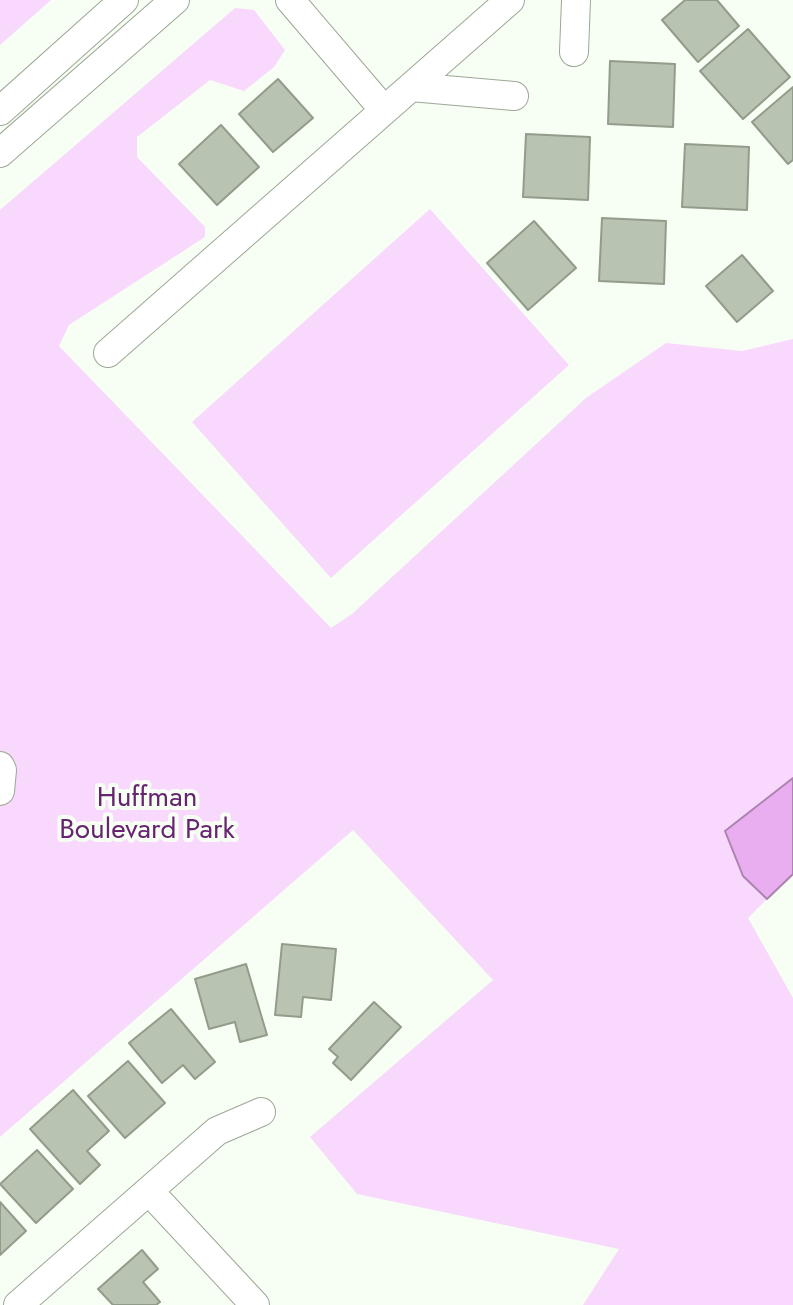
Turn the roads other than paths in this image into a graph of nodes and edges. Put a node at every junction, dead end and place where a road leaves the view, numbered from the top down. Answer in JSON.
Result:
{"nodes":[{"id":1,"x":124,"y":0,"type":"edge"},
{"id":2,"x":175,"y":0,"type":"edge"},
{"id":3,"x":290,"y":0,"type":"edge"},
{"id":4,"x":510,"y":0,"type":"edge"},
{"id":5,"x":576,"y":0,"type":"edge"},
{"id":6,"x":574,"y":52,"type":"dead end"},
{"id":7,"x":411,"y":87,"type":"junction"},
{"id":8,"x":514,"y":96,"type":"dead end"},
{"id":9,"x":384,"y":110,"type":"junction"},
{"id":10,"x":0,"y":111,"type":"edge"},
{"id":11,"x":0,"y":153,"type":"edge"},
{"id":12,"x":108,"y":353,"type":"dead end"},
{"id":13,"x":0,"y":766,"type":"edge"},
{"id":14,"x":0,"y":791,"type":"edge"},
{"id":15,"x":261,"y":1112,"type":"dead end"},
{"id":16,"x":149,"y":1191,"type":"junction"},
{"id":17,"x":18,"y":1305,"type":"edge"},
{"id":18,"x":255,"y":1305,"type":"edge"}],
"edges":[{"from":1,"to":10,"type":"street"},
{"from":2,"to":11,"type":"street"},
{"from":3,"to":9,"type":"street"},
{"from":4,"to":7,"type":"street"},
{"from":5,"to":6,"type":"street"},
{"from":7,"to":8,"type":"street"},
{"from":7,"to":9,"type":"street"},
{"from":9,"to":12,"type":"street"},
{"from":13,"to":14,"type":"street"},
{"from":15,"to":16,"type":"street"},
{"from":16,"to":17,"type":"street"},
{"from":16,"to":18,"type":"street"}]}
